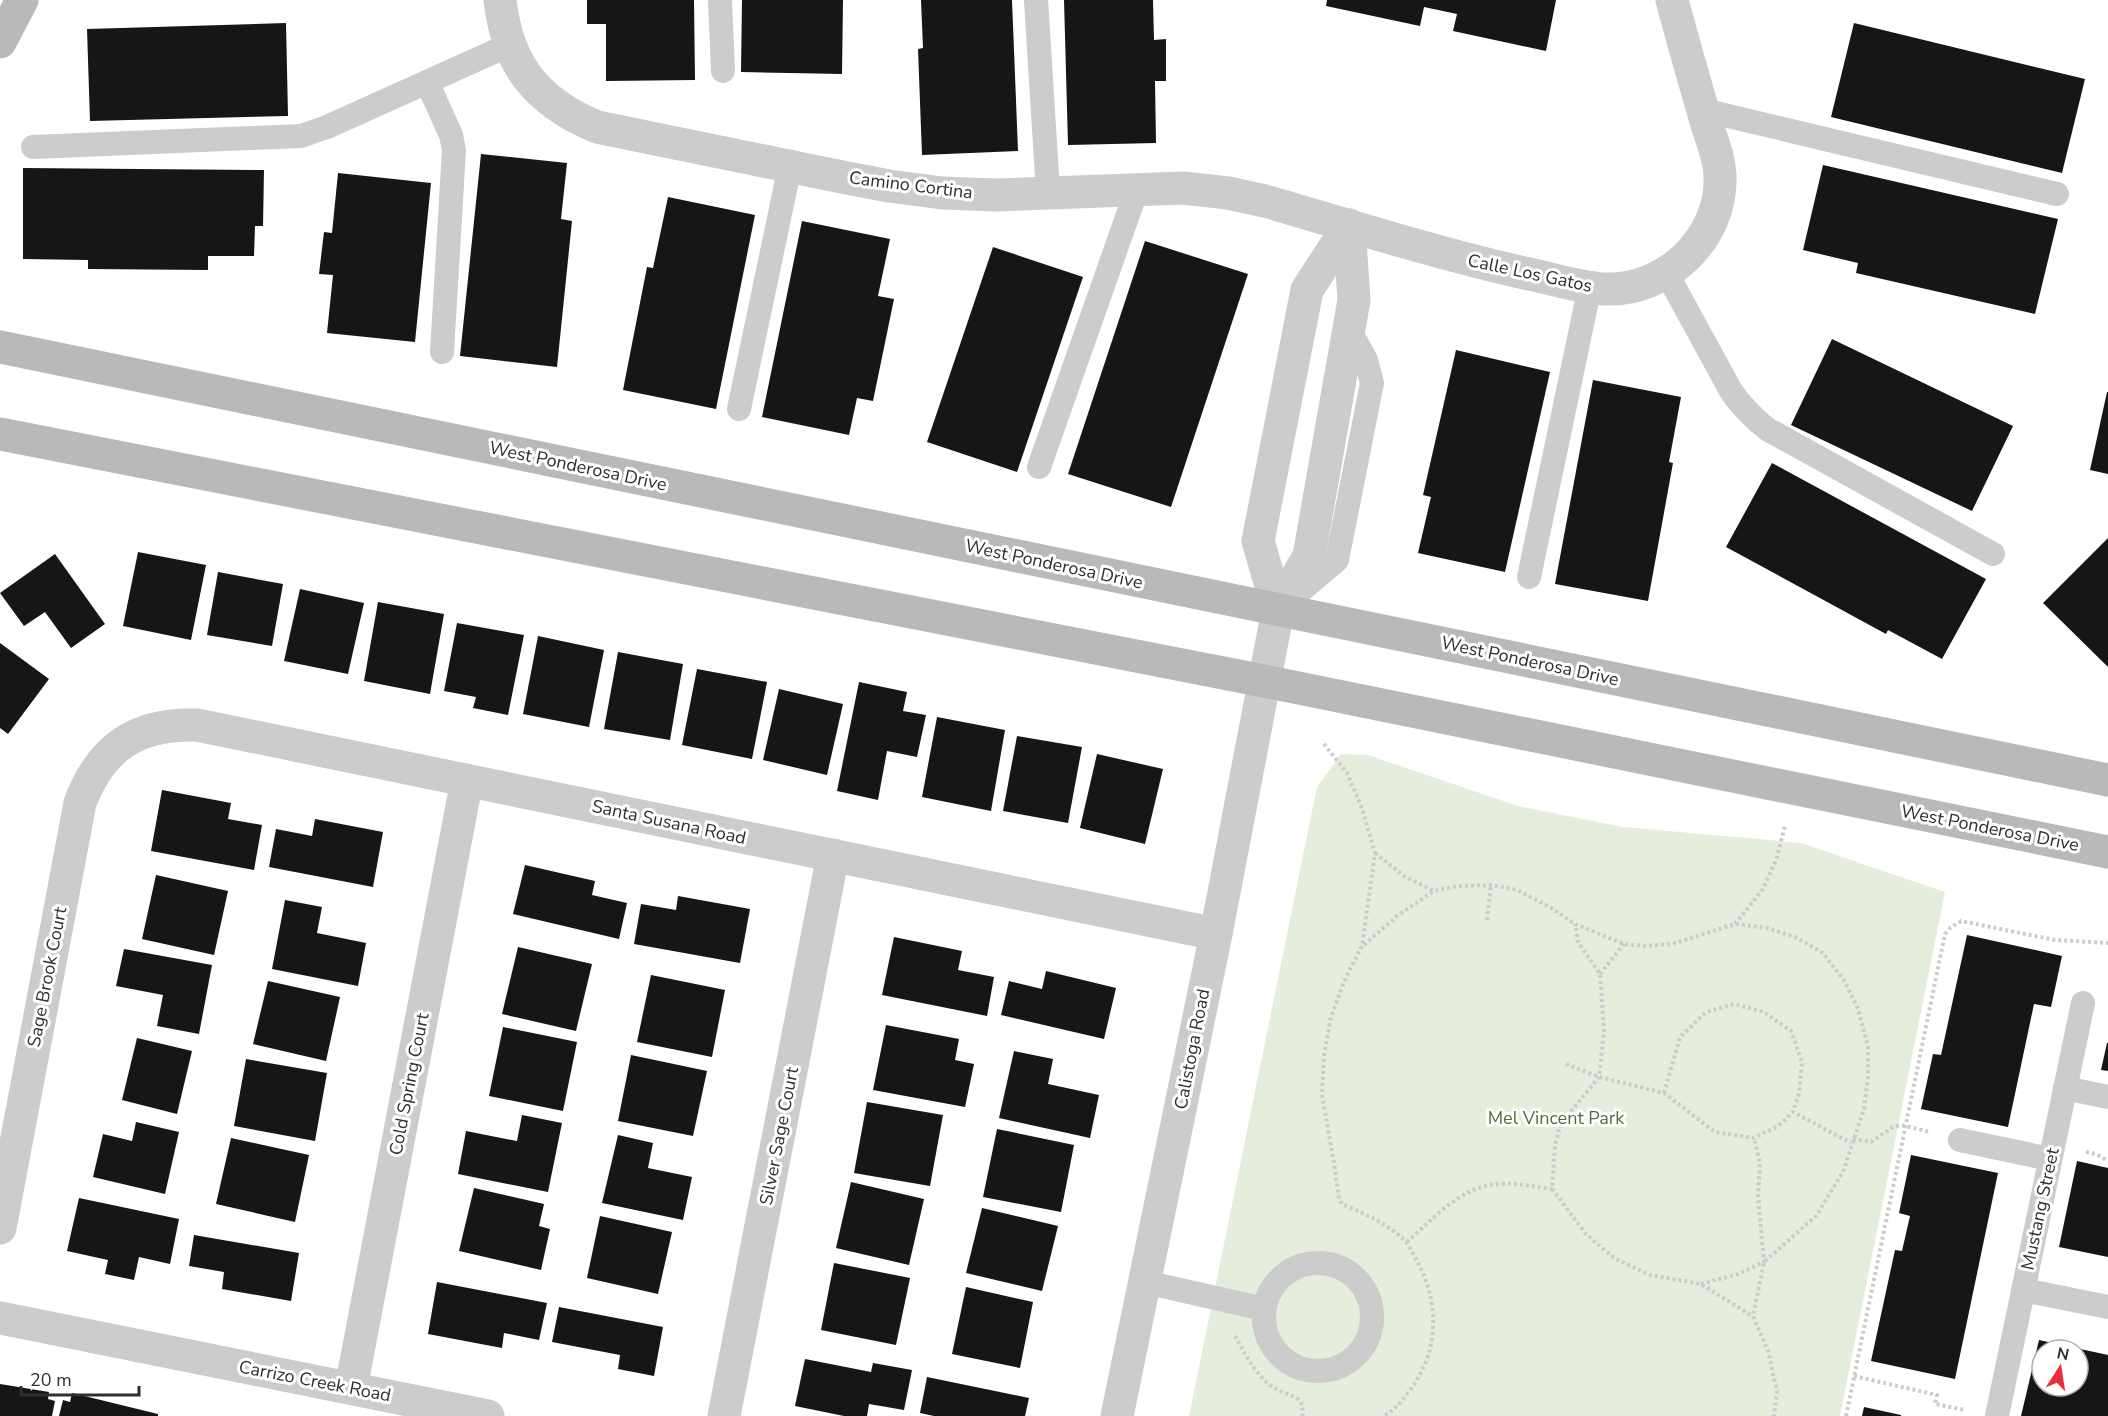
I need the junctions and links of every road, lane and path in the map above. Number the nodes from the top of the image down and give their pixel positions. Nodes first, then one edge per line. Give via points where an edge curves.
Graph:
1 (22, 0) edge
2 (500, 0) edge
3 (720, 0) edge
4 (1036, 0) edge
5 (1672, 0) edge
6 (0, 42) edge
7 (509, 45) junction
8 (723, 71) dead end
9 (427, 82) junction
10 (1702, 110) junction
11 (33, 147) dead end
12 (790, 166) junction
13 (1137, 189) junction
14 (1048, 192) junction
15 (2057, 195) dead end
16 (1349, 225) junction
17 (1666, 272) junction
18 (1590, 286) junction
19 (0, 347) edge
20 (442, 352) dead end
21 (740, 409) dead end
22 (0, 434) edge
23 (1039, 467) dead end
24 (1994, 554) dead end
25 (1529, 577) dead end
26 (1278, 610) junction
27 (1264, 681) junction
28 (125, 741) joint
29 (1324, 744) dead end
30 (467, 780) junction
31 (2108, 780) edge
32 (1785, 826) dead end
33 (2108, 852) edge
34 (1375, 853) junction
35 (833, 855) junction
36 (1491, 885) junction
37 (1434, 891) junction
38 (1487, 920) dead end
39 (1575, 924) junction
40 (1735, 924) junction
41 (1216, 934) junction
42 (2108, 943) edge
43 (1624, 944) junction
44 (1362, 946) junction
45 (1600, 974) junction
46 (2083, 1003) dead end
47 (1566, 1064) dead end
48 (1599, 1077) junction
49 (2065, 1088) junction
50 (1664, 1094) junction
51 (2108, 1097) edge
52 (1793, 1112) junction
53 (1905, 1126) junction
54 (1754, 1138) junction
55 (1960, 1140) joint
56 (1852, 1141) junction
57 (2078, 1150) dead end
58 (2050, 1159) junction
59 (2108, 1161) edge
60 (1551, 1190) junction
61 (0, 1228) edge
62 (1407, 1242) junction
63 (1764, 1262) junction
64 (1145, 1282) junction
65 (1701, 1284) junction
66 (2023, 1290) junction
67 (2108, 1307) edge
68 (1264, 1309) junction
69 (1752, 1316) junction
70 (0, 1318) edge
71 (1225, 1331) dead end
72 (1854, 1376) junction
73 (351, 1388) junction
74 (1972, 1411) dead end
75 (489, 1416) edge
76 (724, 1416) edge
77 (1118, 1416) edge
78 (1303, 1416) edge
79 (1384, 1416) edge
80 (1774, 1416) edge
81 (1846, 1416) edge
82 (1997, 1416) edge

1 - 6 main road
2 - 7 street, Camino Cortina
3 - 8 lane
4 - 14 lane
5 - 10 street, Calle Los Gatos
7 - 9 lane
7 - 12 street, Camino Cortina via 520,67 553,104 597,127
9 - 11 lane via 300,136
9 - 20 lane via 453,142
10 - 15 lane
10 - 17 street, Calle Los Gatos via 1717,152 1717,202 1696,247
12 - 14 street, Camino Cortina via 942,193
12 - 21 lane
13 - 14 street, Camino Cortina
13 - 16 street, Camino Cortina via 1228,193
13 - 23 lane
16 - 18 street, Calle Los Gatos via 1462,258
16 - 26 street via 1354,300 1309,556
16 - 26 street via 1307,290 1258,541
17 - 18 street, Calle Los Gatos via 1630,287
17 - 24 lane via 1731,391 1754,418 1767,429
18 - 25 lane
19 - 26 main road, West Ponderosa Drive
22 - 27 main road, West Ponderosa Drive
26 - 27 street
26 - 31 main road, West Ponderosa Drive
27 - 33 main road, West Ponderosa Drive
27 - 41 street, Calistoga Road
28 - 30 street, Santa Susana Road via 154,728 197,725
28 - 61 street, Sage Brook Court via 99,764 80,803
29 - 34 path via 1347,773
30 - 35 street, Santa Susana Road
30 - 73 street, Cold Spring Court
32 - 40 path via 1763,889
34 - 37 path via 1404,876
34 - 44 path
35 - 41 street, Santa Susana Road
35 - 76 street, Silver Sage Court
36 - 37 path
36 - 38 path
36 - 39 path via 1517,890
37 - 44 path
39 - 43 path
39 - 45 path via 1578,942
40 - 43 path via 1672,944
40 - 56 path via 1795,937 1823,953 1845,982 1858,1009 1868,1047 1864,1109
41 - 64 street, Calistoga Road
42 - 53 path via 2055,940 1961,921 1950,928 1945,934
43 - 45 path
44 - 62 path via 1331,1017 1324,1055 1325,1119 1338,1199
45 - 48 path via 1604,1031
46 - 49 lane, Mustang Street
47 - 48 path
48 - 50 path
48 - 60 path via 1559,1130
49 - 51 lane
49 - 58 lane, Mustang Street
50 - 52 path via 1680,1037 1706,1012 1734,1004 1764,1012 1791,1031 1803,1062
50 - 54 path via 1715,1132
52 - 54 path via 1778,1126
52 - 56 path
53 - 55 path
53 - 56 path via 1893,1127 1871,1142
53 - 72 path
54 - 63 path via 1760,1163 1758,1196
55 - 58 lane
56 - 63 path via 1843,1172 1816,1216
57 - 59 path
58 - 66 lane, Mustang Street
60 - 62 path via 1512,1184 1481,1187 1449,1204
60 - 65 path via 1586,1234 1614,1258 1650,1275
62 - 79 path via 1423,1273 1434,1314 1431,1351 1415,1384 1394,1411
63 - 65 path
63 - 69 path
64 - 68 lane
64 - 77 street, Calistoga Road
65 - 69 path
66 - 67 lane
66 - 82 lane, Mustang Street
68 - 68 lane via 1270,1345 1282,1359 1316,1372 1334,1370 1350,1362 1371,1332 1373,1313 1369,1296 1346,1270 1329,1264 1311,1263 1280,1278
69 - 80 path via 1768,1352 1775,1382
70 - 73 street, Carrizo Creek Road
71 - 78 path via 1235,1336 1263,1379 1297,1398
72 - 74 path via 1937,1395 1935,1404
72 - 81 path
73 - 75 street, Carrizo Creek Road

